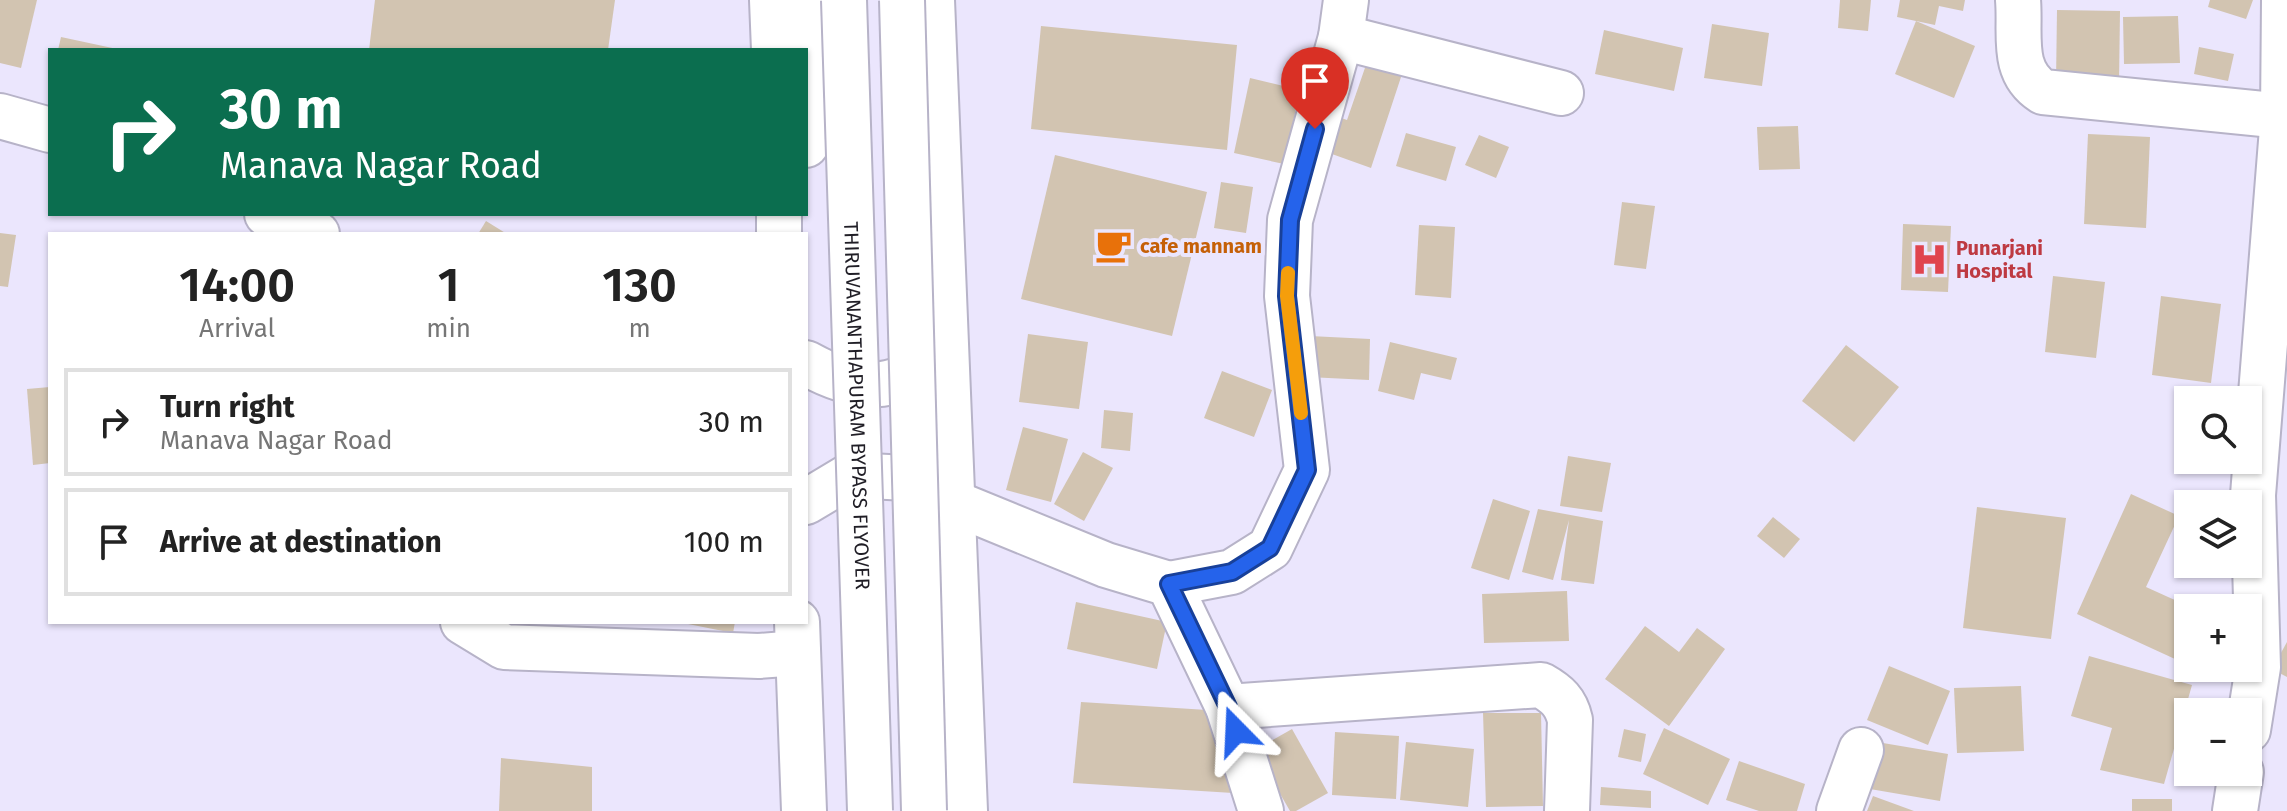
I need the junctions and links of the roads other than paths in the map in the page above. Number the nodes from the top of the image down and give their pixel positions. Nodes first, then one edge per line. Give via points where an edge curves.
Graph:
1 (772, 0) edge
2 (806, 0) edge
3 (844, 0) edge
4 (902, 0) edge
5 (932, 0) edge
6 (2018, 0) edge
7 (2284, 0) edge
8 (1344, 18) edge
9 (774, 48) edge
10 (806, 48) edge
11 (1561, 93) dead end
12 (0, 116) edge
13 (2283, 116) junction
14 (48, 129) edge
15 (272, 216) edge
16 (312, 232) edge
17 (945, 329) junction
18 (808, 364) edge
19 (808, 501) edge
20 (952, 502) junction
21 (1169, 584) junction
22 (466, 624) edge
23 (798, 637) edge
24 (2253, 698) edge
25 (1228, 707) junction
26 (1861, 750) dead end
27 (2239, 786) edge
28 (804, 811) edge
29 (870, 811) edge
30 (924, 811) edge
31 (965, 811) edge
32 (1261, 811) edge
33 (1567, 811) edge
34 (1839, 811) edge
35 (2235, 811) edge

1 - 9 main road
2 - 10 main road
3 - 29 main road, THIRUVANANTHAPURAM BYPASS FLYOVER, bridge
4 - 30 main road, bridge
5 - 17 main road
6 - 13 main road via 2022,69 2029,83 2043,92
7 - 13 main road
8 - 11 main road
8 - 21 main road via 1290,220 1287,296 1307,470 1270,548 1232,572
12 - 14 main road
13 - 24 main road via 2253,495 2258,667
15 - 16 main road
17 - 18 main road via 904,377 873,384 836,379
17 - 20 main road
19 - 20 main road via 851,475 925,479
20 - 21 main road via 1106,565
20 - 31 main road
21 - 25 main road
22 - 23 main road via 504,647 759,656
23 - 28 main road
25 - 32 main road
25 - 33 main road via 1541,685 1567,707 1570,720
26 - 34 main road
27 - 35 main road

